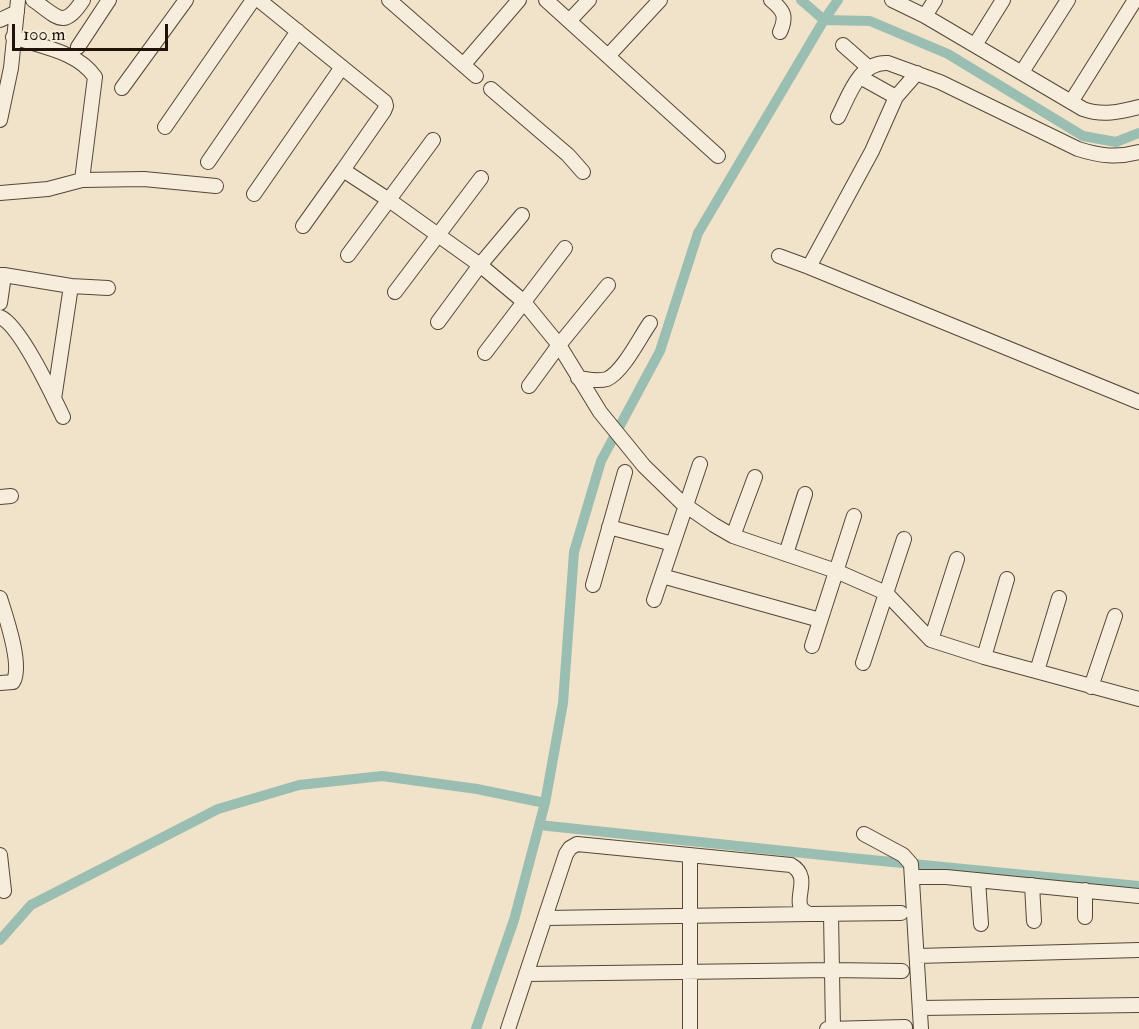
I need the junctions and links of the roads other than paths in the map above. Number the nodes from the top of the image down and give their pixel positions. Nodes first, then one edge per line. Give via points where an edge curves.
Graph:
1 (33, 0) edge
2 (83, 0) edge
3 (109, 0) edge
4 (186, 0) edge
5 (253, 0) edge
6 (260, 0) edge
7 (389, 0) edge
8 (519, 0) edge
9 (546, 0) edge
10 (588, 0) edge
11 (660, 0) edge
12 (771, 0) edge
13 (892, 0) edge
14 (935, 0) edge
15 (1003, 0) edge
16 (1068, 0) edge
17 (1135, 0) edge
18 (18, 6) edge
19 (925, 16) junction
20 (0, 20) edge
21 (569, 21) junction
22 (298, 31) junction
23 (780, 32) dead end
24 (13, 37) junction
25 (843, 45) dead end
26 (975, 45) junction
27 (78, 47) dead end
28 (608, 56) junction
29 (464, 64) junction
30 (342, 67) junction
31 (5, 71) edge
32 (864, 72) junction
33 (1022, 72) junction
34 (918, 73) junction
35 (476, 75) dead end
36 (122, 88) dead end
37 (491, 89) dead end
38 (896, 97) junction
39 (1071, 102) junction
40 (1137, 105) edge
41 (838, 117) dead end
42 (0, 120) edge
43 (165, 127) dead end
44 (433, 140) dead end
45 (1139, 152) edge
46 (718, 156) dead end
47 (208, 162) dead end
48 (343, 170) junction
49 (583, 172) dead end
50 (481, 178) dead end
51 (82, 180) junction
52 (216, 186) dead end
53 (0, 193) edge
54 (254, 194) dead end
55 (389, 200) junction
56 (522, 215) dead end
57 (303, 226) dead end
58 (436, 235) junction
59 (565, 248) dead end
60 (348, 255) dead end
61 (779, 256) dead end
62 (480, 265) junction
63 (808, 267) junction
64 (2, 275) edge
65 (608, 285) dead end
66 (71, 286) junction
67 (108, 288) dead end
68 (395, 292) dead end
69 (523, 301) junction
70 (0, 303) edge
71 (0, 317) edge
72 (438, 322) dead end
73 (650, 323) dead end
74 (559, 345) junction
75 (485, 353) dead end
76 (578, 378) junction
77 (529, 386) dead end
78 (54, 399) junction
79 (1139, 402) edge
80 (63, 417) dead end
81 (700, 464) dead end
82 (625, 472) dead end
83 (755, 477) dead end
84 (805, 494) dead end
85 (686, 506) junction
86 (854, 516) dead end
87 (609, 527) junction
88 (733, 536) junction
89 (904, 538) dead end
90 (673, 544) junction
91 (786, 554) junction
92 (957, 559) dead end
93 (836, 571) junction
94 (662, 576) junction
95 (1006, 579) dead end
96 (592, 585) dead end
97 (886, 593) junction
98 (0, 598) edge
99 (1059, 598) dead end
100 (654, 600) dead end
101 (3, 614) edge
102 (1115, 616) dead end
103 (820, 620) junction
104 (5, 634) edge
105 (932, 640) junction
106 (812, 646) dead end
107 (984, 657) junction
108 (863, 663) dead end
109 (1037, 671) junction
110 (0, 683) edge
111 (1091, 687) junction
112 (1139, 699) edge
113 (864, 834) dead end
114 (0, 855) edge
115 (690, 855) junction
116 (913, 877) junction
117 (978, 880) junction
118 (1032, 885) junction
119 (1084, 890) junction
120 (4, 891) dead end
121 (1139, 896) edge
122 (810, 914) junction
123 (831, 914) junction
124 (901, 914) dead end
125 (690, 916) junction
126 (1085, 917) dead end
127 (544, 918) junction
128 (1034, 921) dead end
129 (981, 924) dead end
130 (1139, 950) edge
131 (917, 956) junction
132 (832, 969) junction
133 (902, 970) dead end
134 (690, 972) junction
135 (526, 974) junction
136 (1139, 1005) edge
137 (920, 1008) junction
138 (905, 1027) dead end
139 (508, 1029) edge
140 (690, 1029) edge
141 (827, 1029) edge
142 (833, 1029) edge
143 (921, 1029) edge

1 - 2 street via 65,19
3 - 27 street
4 - 36 street
5 - 43 street
6 - 22 street
7 - 29 street
8 - 29 street
9 - 21 street
10 - 21 street
11 - 28 street
12 - 23 street via 783,14
13 - 19 street
14 - 19 street
15 - 26 street
16 - 33 street
17 - 39 street
18 - 20 street
18 - 24 street
19 - 26 street
21 - 28 street
22 - 30 street
22 - 47 street
24 - 31 street
24 - 51 street via 75,58 95,77
25 - 32 street
26 - 33 street
28 - 46 street
29 - 35 street
30 - 48 street via 386,106
30 - 54 street
31 - 42 street
32 - 34 street via 881,62
32 - 38 street
32 - 41 street
33 - 39 street
34 - 38 street
34 - 45 street via 1078,149 1112,157
37 - 49 street via 568,154
38 - 63 street via 872,151
39 - 40 street via 1101,114
44 - 55 street
48 - 55 street
48 - 57 street
50 - 58 street
51 - 52 street via 144,179
51 - 53 street via 48,189
55 - 58 street
55 - 60 street
56 - 62 street
58 - 62 street
58 - 68 street
59 - 69 street
61 - 63 street
62 - 69 street
62 - 72 street
63 - 79 street
64 - 66 street
64 - 70 street
65 - 74 street
66 - 67 street
66 - 78 street
69 - 74 street
69 - 75 street
71 - 78 street via 13,328
73 - 76 street via 617,371 607,379
74 - 76 street
74 - 77 street
76 - 85 street via 644,466
78 - 80 street
81 - 85 street
82 - 87 street
83 - 88 street
84 - 91 street
85 - 88 street
85 - 90 street
86 - 93 street
87 - 90 street
87 - 96 street
88 - 91 street
89 - 97 street
90 - 94 street
91 - 93 street
92 - 105 street
93 - 97 street
93 - 103 street
94 - 100 street
94 - 103 street
95 - 107 street
97 - 105 street
97 - 108 street
98 - 101 street
99 - 109 street
101 - 104 street
102 - 111 street
103 - 106 street
104 - 110 street via 17,675 13,682
105 - 107 street
107 - 109 street
109 - 111 street
111 - 112 street
113 - 116 street via 903,855 911,864
114 - 120 street
115 - 122 street via 791,865 798,869 802,880 800,908
115 - 125 street
115 - 127 street via 577,844 566,854
116 - 117 street
116 - 131 street
117 - 118 street
117 - 129 street
118 - 119 street
118 - 128 street
119 - 121 street
119 - 126 street
122 - 123 street
122 - 125 street
123 - 124 street
123 - 132 street
125 - 127 street
125 - 134 street
127 - 135 street
130 - 131 street
131 - 137 street
132 - 133 street
132 - 134 street
132 - 142 street
134 - 135 street
134 - 140 street
135 - 139 street
136 - 137 street
137 - 143 street
138 - 142 street
141 - 142 street

